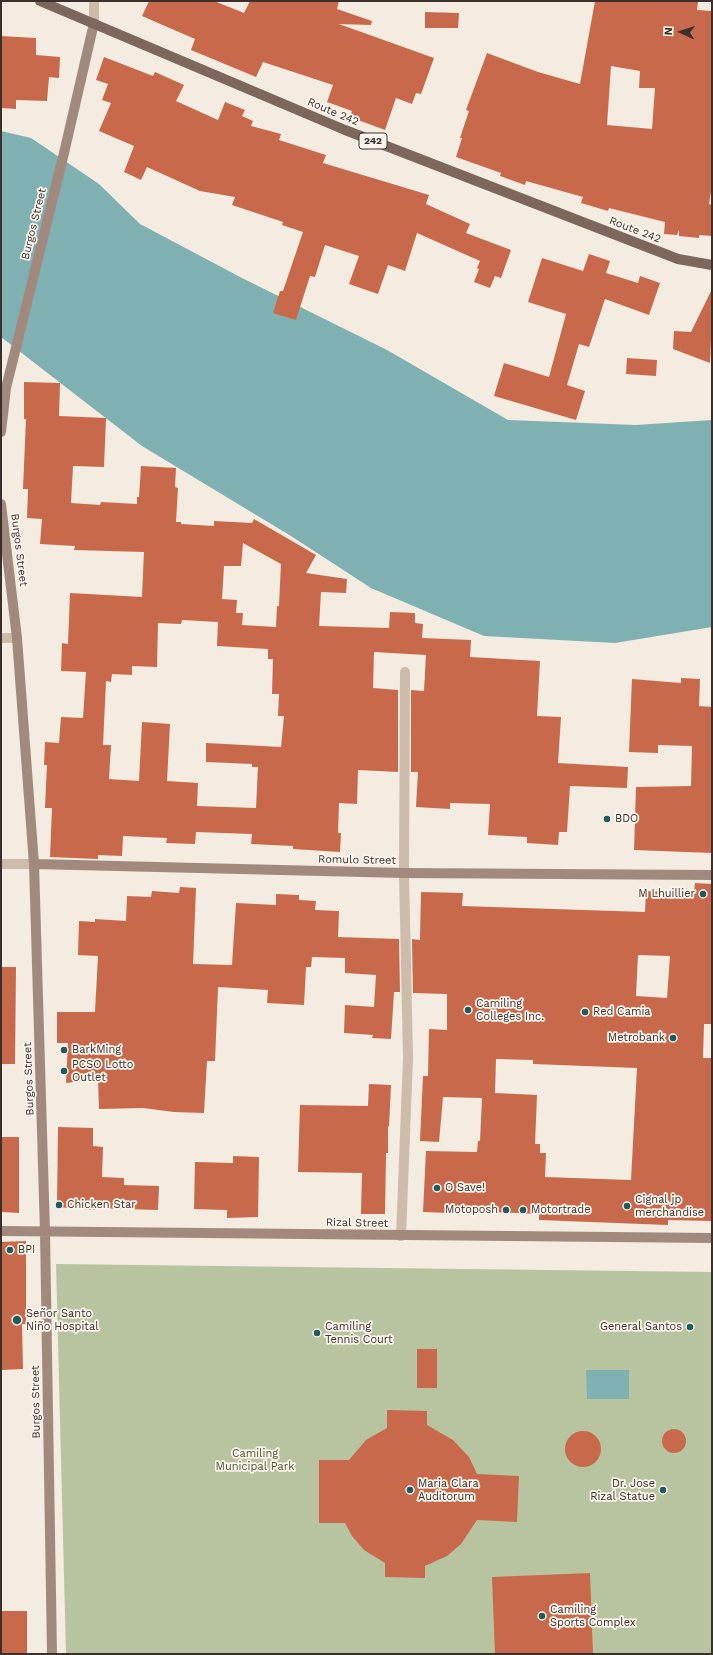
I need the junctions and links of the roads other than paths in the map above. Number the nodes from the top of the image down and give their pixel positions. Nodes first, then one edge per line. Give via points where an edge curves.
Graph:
1 (40, 1) edge
2 (94, 1) edge
3 (94, 23) junction
4 (712, 265) edge
5 (1, 432) edge
6 (1, 504) edge
7 (1, 638) edge
8 (17, 638) junction
9 (404, 672) dead end
10 (1, 864) edge
11 (34, 864) junction
12 (404, 873) junction
13 (712, 876) edge
14 (1, 1231) edge
15 (45, 1232) junction
16 (401, 1236) junction
17 (712, 1238) edge
18 (52, 1654) edge

1 - 3 main road, Route 242 / 242
2 - 3 street
3 - 4 main road, Route 242 / 242 via 345,130 678,259
3 - 5 street, Burgos Street via 6,388
6 - 8 street, Burgos Street
7 - 8 street
8 - 11 street, Burgos Street
9 - 12 street
10 - 11 street, Romulo Street
11 - 12 street, Romulo Street
11 - 15 street, Burgos Street
12 - 13 street, Romulo Street
12 - 16 street via 408,1058
14 - 15 street, Rizal Street
15 - 16 street, Rizal Street
15 - 18 street, Burgos Street
16 - 17 street, Rizal Street

